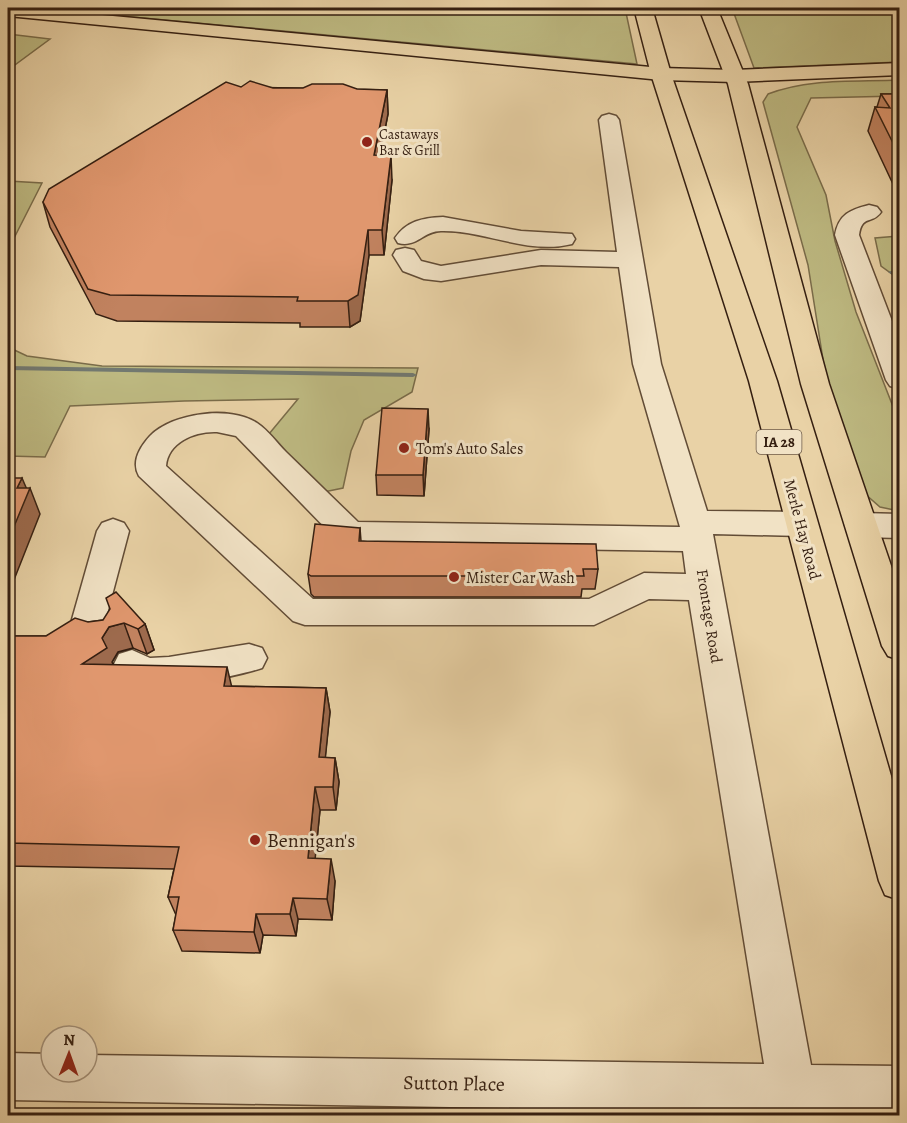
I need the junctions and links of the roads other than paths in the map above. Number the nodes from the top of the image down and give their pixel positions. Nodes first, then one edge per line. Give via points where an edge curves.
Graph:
1 (643, 8) edge
2 (708, 8) edge
3 (8, 11) edge
4 (900, 69) edge
5 (661, 74) junction
6 (734, 76) junction
7 (609, 120) dead end
8 (869, 212) dead end
9 (629, 250) junction
10 (869, 299) junction
11 (900, 300) edge
12 (900, 380) edge
13 (801, 524) junction
14 (861, 525) junction
15 (900, 526) edge
16 (113, 531) dead end
17 (696, 531) junction
18 (704, 587) junction
19 (100, 633) edge
20 (900, 646) edge
21 (249, 658) dead end
22 (132, 664) edge
23 (900, 881) edge
24 (8, 1077) edge
25 (900, 1090) edge
26 (793, 1102) edge

1 - 5 main road, Merle Hay Road / IA 28
2 - 6 main road
3 - 5 main road
4 - 6 main road
5 - 6 main road
5 - 13 main road, Merle Hay Road / IA 28 via 763,381
6 - 14 main road via 815,384
7 - 9 street, Frontage Road
8 - 10 street via 849,222 847,235
9 - 9 street via 531,258 461,272 427,272 411,268 406,247 411,231 424,224 469,226 522,238
9 - 17 street, Frontage Road via 647,364
10 - 11 street
10 - 12 street
13 - 17 street
13 - 23 main road, Merle Hay Road / IA 28
14 - 15 street
14 - 20 main road
16 - 19 street via 88,623
17 - 18 street, Frontage Road
17 - 18 street via 350,534 246,429 223,423 199,424 163,440 150,458 150,469 305,612 594,612 644,586
18 - 26 street, Frontage Road
21 - 22 street via 169,672 142,673
24 - 26 street, Sutton Place
25 - 26 street, Sutton Place

